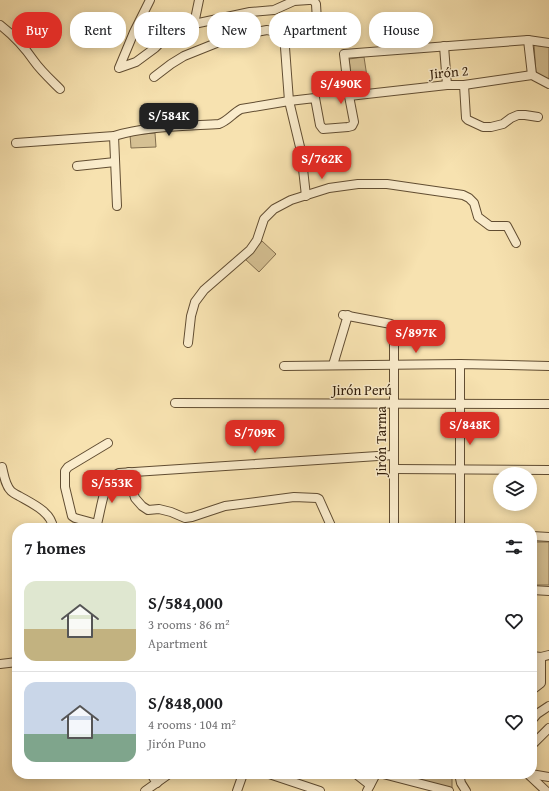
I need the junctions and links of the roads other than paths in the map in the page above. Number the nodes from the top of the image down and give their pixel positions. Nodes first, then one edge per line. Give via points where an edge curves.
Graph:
1 (150, 0) edge
2 (199, 0) edge
3 (310, 0) edge
4 (144, 12) edge
5 (196, 12) edge
6 (316, 12) edge
7 (199, 23) edge
8 (0, 25) edge
9 (134, 32) edge
10 (528, 40) junction
11 (549, 43) edge
12 (444, 46) junction
13 (155, 48) edge
14 (532, 75) junction
15 (154, 77) dead end
16 (464, 84) junction
17 (549, 84) edge
18 (447, 85) junction
19 (60, 89) dead end
20 (349, 96) junction
21 (289, 101) junction
22 (538, 117) dead end
23 (114, 136) junction
24 (16, 143) dead end
25 (115, 162) junction
26 (77, 166) dead end
27 (306, 196) junction
28 (117, 206) dead end
29 (516, 243) dead end
30 (188, 343) dead end
31 (460, 364) junction
32 (333, 365) junction
33 (394, 365) junction
34 (284, 366) dead end
35 (549, 366) edge
36 (175, 403) dead end
37 (394, 404) junction
38 (460, 404) junction
39 (549, 404) edge
40 (108, 443) dead end
41 (394, 455) junction
42 (2, 468) dead end
43 (394, 469) junction
44 (460, 469) junction
45 (549, 470) edge
46 (129, 472) junction
47 (51, 523) edge
48 (88, 523) edge
49 (97, 523) edge
50 (330, 523) edge
51 (394, 523) edge
52 (460, 523) edge
53 (537, 536) edge
54 (549, 537) edge
55 (537, 590) edge
56 (549, 591) edge
57 (545, 656) edge
58 (12, 663) edge
59 (0, 664) edge
60 (537, 686) edge
61 (549, 706) edge
62 (537, 715) edge
63 (549, 728) edge
64 (537, 740) edge
65 (537, 775) edge
66 (549, 777) edge
67 (154, 779) edge
68 (163, 779) edge
69 (241, 779) edge
70 (284, 779) edge
71 (360, 779) edge
72 (373, 779) edge
73 (402, 779) edge
74 (460, 779) edge
75 (533, 779) edge
76 (157, 783) junction
77 (368, 788) edge
78 (146, 791) edge
79 (237, 791) edge
80 (320, 791) edge
81 (449, 791) edge
82 (466, 791) edge
83 (546, 791) edge

1 - 4 street
2 - 5 street
3 - 6 street via 316,4
3 - 7 street via 294,1 274,10 250,12
8 - 19 street
9 - 13 street via 119,68 136,62
10 - 11 street
10 - 12 street
10 - 14 street
12 - 18 street
12 - 20 street via 344,54
14 - 16 street, Jirón 2
14 - 17 street
15 - 21 street via 184,56 224,40 267,30 285,36
16 - 18 street, Jirón 2
16 - 22 street via 466,118 483,128 503,124 518,115
18 - 20 street, Jirón 2
20 - 21 street via 354,122 348,127 323,129 315,98
21 - 23 street via 241,109 219,124 149,128
21 - 27 street via 301,151
23 - 24 street
23 - 25 street
25 - 26 street
25 - 28 street
27 - 29 street via 329,188 358,184 386,184 463,195 474,203 478,216 490,226 507,226
27 - 30 street via 274,208 264,219 257,240 250,250 204,290 195,302
31 - 33 street
31 - 35 street
31 - 38 street
32 - 33 street
32 - 33 street, Jirón Tarma via 346,315 391,324 394,330
32 - 34 street
33 - 37 street, Jirón Tarma
36 - 37 street, Jirón Perú
37 - 38 street, Jirón Perú
37 - 41 street, Jirón Tarma
38 - 39 street, Jirón Perú
38 - 44 street
40 - 48 street via 68,466 65,471 65,487 72,516
41 - 43 street, Jirón Tarma
41 - 46 street
42 - 47 street via 11,492 47,515
43 - 44 street
43 - 51 street, Jirón Tarma
44 - 45 street
44 - 52 street
46 - 49 street via 119,473 109,481
46 - 50 street via 135,498 148,510 159,509 189,518 225,506 294,497 317,498
53 - 54 street
55 - 56 street
57 - 60 street via 541,683
58 - 59 street
61 - 62 street
63 - 64 street
65 - 66 street
67 - 76 street
68 - 76 street
69 - 79 street
70 - 80 street
71 - 77 street
72 - 77 street
73 - 81 street
74 - 82 street
75 - 83 street
76 - 78 street

